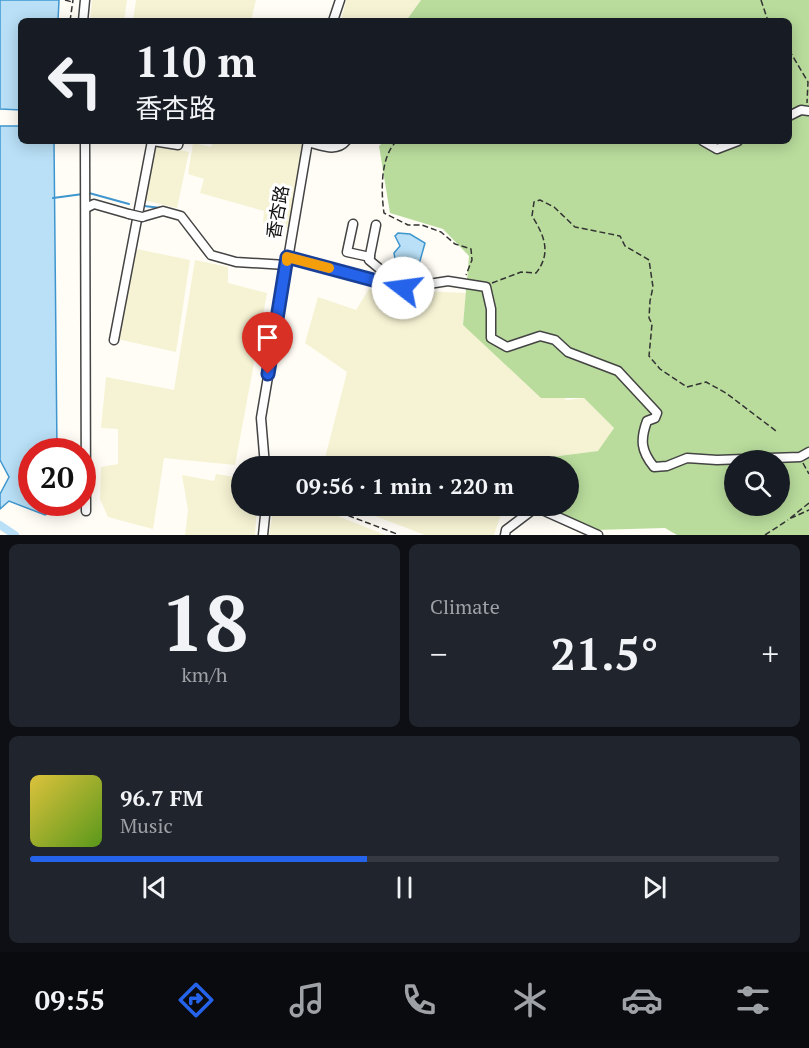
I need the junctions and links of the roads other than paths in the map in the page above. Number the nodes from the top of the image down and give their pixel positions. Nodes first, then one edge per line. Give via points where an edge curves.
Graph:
1 (85, 0) edge
2 (340, 0) edge
3 (83, 18) edge
4 (334, 18) edge
5 (807, 111) edge
6 (792, 115) edge
7 (85, 144) edge
8 (152, 144) edge
9 (307, 144) edge
10 (318, 144) edge
11 (343, 144) edge
12 (708, 144) edge
13 (730, 144) edge
14 (86, 208) junction
15 (353, 224) dead end
16 (376, 225) dead end
17 (370, 257) junction
18 (287, 261) junction
19 (403, 288) junction
20 (114, 340) dead end
21 (86, 438) edge
22 (809, 452) edge
23 (265, 456) edge
24 (265, 516) edge
25 (262, 535) edge
26 (505, 535) edge
27 (598, 535) edge

1 - 3 street
2 - 4 street
5 - 6 street
7 - 14 street
8 - 20 street
9 - 18 street, 香杏路
10 - 11 street via 331,148
12 - 13 street via 717,149
14 - 18 street, bridge via 94,204 142,217 163,212 181,216 211,255 236,262
14 - 21 street
15 - 17 street via 347,252
16 - 17 street
17 - 19 street
18 - 19 street
18 - 23 street, 香杏路 via 261,418
19 - 22 street via 448,282 486,287 491,338 507,347 540,336 555,340 568,352 618,371 657,413 647,421 641,436 644,455 654,467 687,458 800,457
24 - 25 street
26 - 27 street via 531,511 540,509

